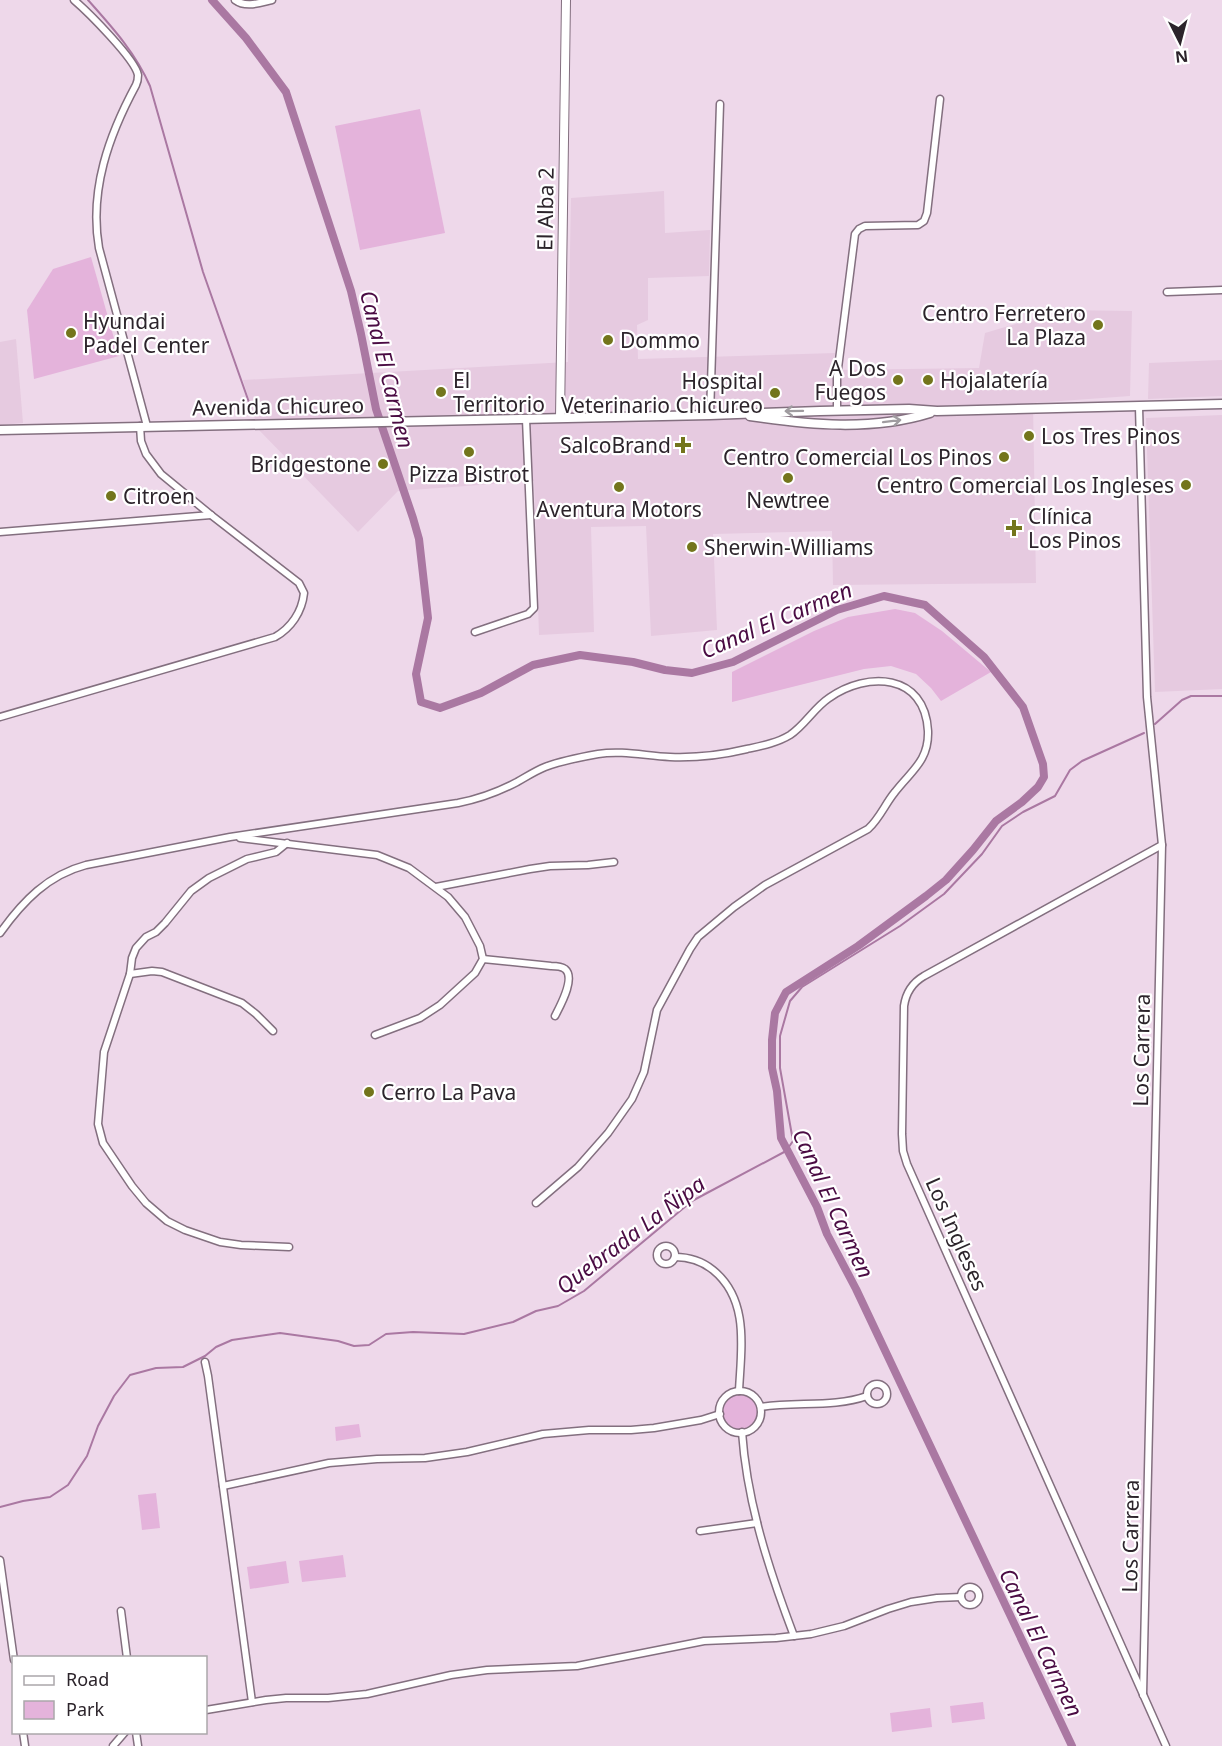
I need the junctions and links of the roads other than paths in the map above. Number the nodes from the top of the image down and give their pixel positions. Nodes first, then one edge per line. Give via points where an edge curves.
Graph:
1 (74, 0) edge
2 (234, 0) edge
3 (272, 0) edge
4 (566, 0) edge
5 (940, 99) dead end
6 (720, 104) dead end
7 (1222, 290) edge
8 (1167, 292) dead end
9 (1222, 404) edge
10 (1139, 406) junction
11 (837, 411) junction
12 (937, 411) junction
13 (737, 414) junction
14 (710, 415) junction
15 (560, 418) junction
16 (526, 419) junction
17 (143, 426) junction
18 (0, 430) edge
19 (211, 515) junction
20 (0, 532) edge
21 (475, 632) dead end
22 (0, 717) edge
23 (230, 837) junction
24 (287, 843) junction
25 (1162, 845) junction
26 (614, 862) dead end
27 (436, 887) junction
28 (0, 933) edge
29 (483, 959) junction
30 (130, 974) junction
31 (555, 1016) dead end
32 (273, 1031) dead end
33 (375, 1035) dead end
34 (536, 1203) dead end
35 (289, 1247) dead end
36 (675, 1257) dead end
37 (205, 1362) dead end
38 (739, 1391) junction
39 (867, 1396) dead end
40 (761, 1407) junction
41 (720, 1414) junction
42 (742, 1432) junction
43 (223, 1486) junction
44 (757, 1523) junction
45 (700, 1531) dead end
46 (0, 1560) edge
47 (961, 1597) dead end
48 (121, 1611) dead end
49 (794, 1636) junction
50 (13, 1656) edge
51 (127, 1656) edge
52 (1143, 1695) junction
53 (252, 1702) junction
54 (207, 1710) edge
55 (114, 1744) edge
56 (107, 1746) edge
57 (1166, 1746) edge

1 - 17 street via 109,35 137,74 101,172 96,219 99,248
2 - 3 street via 250,5
4 - 15 street, El Alba 2
5 - 11 street via 924,221 918,225 865,226 855,234 837,376
6 - 14 street
7 - 8 street
9 - 10 main road, Avenida Chicureo
10 - 12 main road, Avenida Chicureo
10 - 25 street, Los Carrera via 1147,698
11 - 12 main road, Avenida Chicureo
11 -> 13 main road, Avenida Chicureo
13 -> 12 main road, Avenida Chicureo via 825,425 892,421
13 - 14 main road, Avenida Chicureo
14 - 15 main road, Avenida Chicureo
15 - 16 main road, Avenida Chicureo
16 - 17 main road, Avenida Chicureo
16 - 21 street via 534,608 528,614
17 - 18 main road, Avenida Chicureo
17 - 19 street via 143,447 155,468
19 - 20 street
19 - 22 street via 301,586 302,603 286,629 275,637
23 - 24 street
23 - 28 street via 72,869 32,894
23 - 34 street via 458,803 488,795 545,767 600,754 697,757 746,749 790,735 821,704 859,684 895,682 912,692 924,712 928,731 920,763 868,829 765,885 698,938 657,1010 645,1067 632,1099 578,1167
24 - 27 street via 377,855 409,868
24 - 30 street via 276,852 226,868 191,891 165,923 136,948
25 - 52 street, Los Carrera
25 - 52 street, Los Ingleses via 919,979 908,991 904,1006 905,1158
26 - 27 street via 550,866
27 - 29 street via 465,917
29 - 31 street via 566,970 569,984
29 - 33 street via 475,973 440,1005 420,1018
30 - 32 street via 162,972 237,1000
30 - 35 street via 102,1062 98,1124 103,1143 139,1195 168,1221 220,1242
36 - 38 street via 692,1258 711,1269 734,1296 741,1321
37 - 43 street
38 - 40 street via 753,1395
38 - 41 street via 723,1401
39 - 40 street
40 - 42 street via 756,1426
41 - 42 street via 729,1429
41 - 43 street via 654,1428 543,1434 425,1458 329,1463
42 - 44 street
43 - 53 street
44 - 45 street
44 - 49 street
46 - 50 street
47 - 49 street via 911,1602 834,1629
48 - 51 street
49 - 53 street via 691,1642 589,1664 473,1672 353,1696
52 - 57 street, Los Ingleses
53 - 54 street
55 - 56 street

